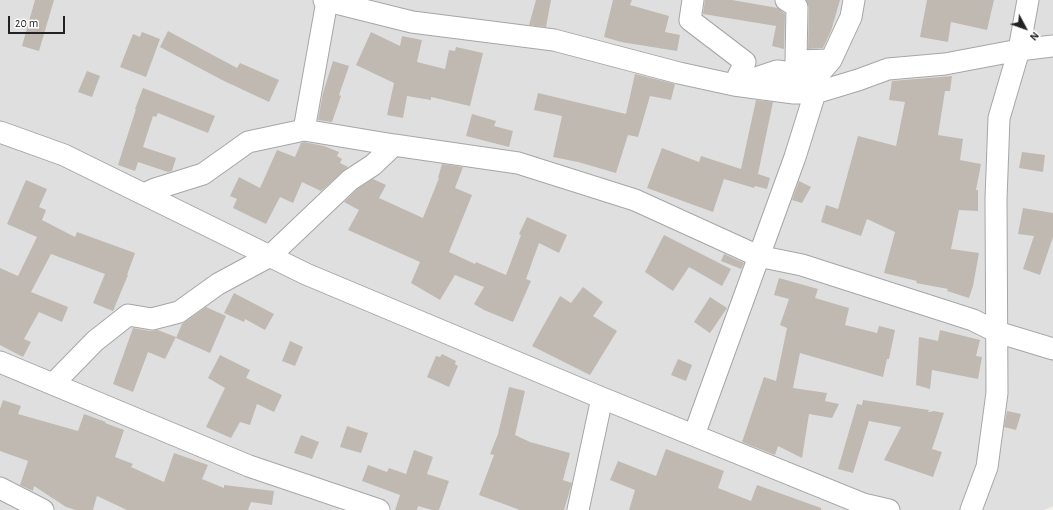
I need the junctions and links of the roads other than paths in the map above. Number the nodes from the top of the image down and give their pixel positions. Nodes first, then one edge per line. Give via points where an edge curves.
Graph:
1 (325, 0) edge
2 (693, 0) edge
3 (786, 0) edge
4 (854, 0) edge
5 (1028, 0) edge
6 (1053, 46) edge
7 (1019, 50) junction
8 (832, 60) junction
9 (734, 85) junction
10 (815, 93) junction
11 (304, 130) junction
12 (0, 132) edge
13 (394, 145) junction
14 (144, 194) junction
15 (270, 256) junction
16 (758, 256) junction
17 (998, 332) junction
18 (1053, 349) edge
19 (0, 362) edge
20 (53, 384) junction
21 (602, 398) junction
22 (694, 435) junction
23 (0, 488) edge
24 (862, 507) edge
25 (43, 510) edge
26 (379, 510) edge
27 (578, 510) edge
28 (889, 510) edge
29 (971, 510) edge

1 - 9 street via 412,22 554,40
1 - 11 street
2 - 9 street via 690,20 745,62
3 - 8 street via 797,7 796,61
4 - 8 street via 851,17
5 - 7 street
6 - 7 street
7 - 10 street via 944,64 888,69
7 - 17 street via 999,118 996,199
8 - 9 street via 817,76 777,71
9 - 10 street via 794,93
10 - 16 street via 795,157
11 - 13 street
11 - 14 street via 248,142 203,174
12 - 14 street via 64,155
13 - 15 street via 373,165 350,180
13 - 16 street via 518,163 635,200
14 - 15 street
15 - 20 street via 218,284 179,312 152,319 128,315 95,341
15 - 21 street via 306,274
16 - 17 street via 802,265 973,320
16 - 22 street
17 - 18 street
17 - 29 street via 997,393 987,467
19 - 20 street
20 - 26 street via 250,466
21 - 22 street
21 - 27 street
22 - 24 street
23 - 25 street
24 - 28 street

